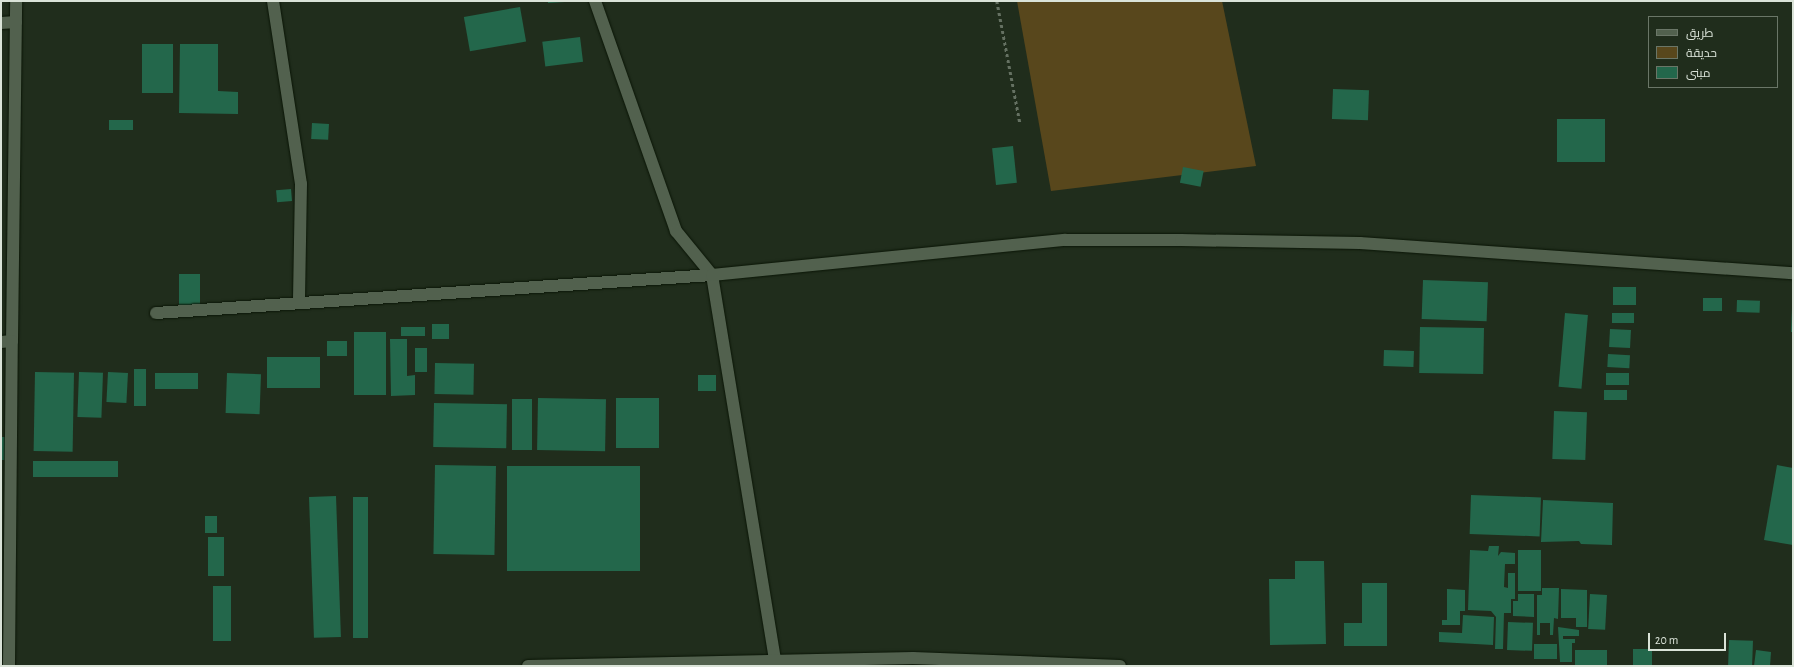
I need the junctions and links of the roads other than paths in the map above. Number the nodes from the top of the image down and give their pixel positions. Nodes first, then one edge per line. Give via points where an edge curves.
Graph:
1 (16, 1) edge
2 (274, 1) edge
3 (595, 1) edge
4 (16, 22) junction
5 (1, 23) edge
6 (1793, 273) edge
7 (712, 275) junction
8 (299, 303) junction
9 (156, 313) dead end
10 (7, 341) edge
11 (913, 662) edge
12 (776, 663) edge
13 (602, 665) edge
14 (1044, 665) edge
15 (9, 666) edge
16 (528, 666) edge
17 (1120, 666) edge

1 - 4 street
2 - 8 street via 301,184
3 - 7 street via 676,231
4 - 5 street
4 - 10 street
6 - 7 street via 1360,243 1065,240
7 - 8 street
7 - 12 street
8 - 9 street
10 - 15 street
11 - 12 street
11 - 14 street
12 - 13 street
13 - 16 street
14 - 17 street

